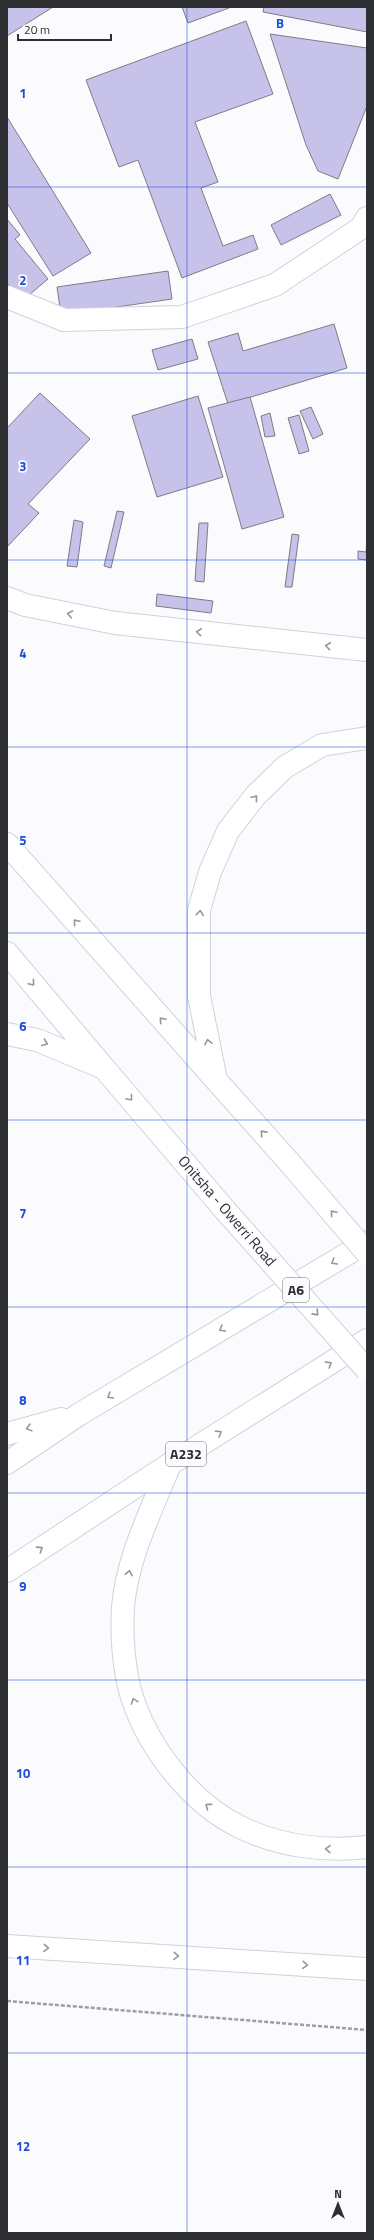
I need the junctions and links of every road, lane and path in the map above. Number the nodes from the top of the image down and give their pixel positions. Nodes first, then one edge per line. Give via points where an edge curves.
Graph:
1 (367, 218) edge
2 (7, 297) edge
3 (7, 598) edge
4 (367, 650) edge
5 (367, 738) edge
6 (7, 844) edge
7 (7, 953) edge
8 (7, 1034) edge
9 (104, 1068) junction
10 (216, 1080) junction
11 (367, 1242) edge
12 (367, 1253) edge
13 (367, 1340) edge
14 (367, 1370) edge
15 (78, 1415) junction
16 (7, 1434) edge
17 (7, 1463) edge
18 (170, 1464) junction
19 (7, 1571) edge
20 (367, 1847) edge
21 (7, 1946) edge
22 (367, 1968) edge
23 (7, 2000) edge
24 (367, 2030) edge

1 - 2 main road via 361,228 275,285 182,317 64,320
4 -> 3 main road via 114,623 25,605
10 -> 5 main road via 199,996 199,910 210,872 228,831 256,795 285,767 322,745
10 -> 6 main road
7 -> 9 main road, Onitsha - Owerri Road
8 -> 9 main road via 36,1040
9 -> 14 main road, Onitsha - Owerri Road / A6, bridge via 225,1210
12 -> 10 main road, bridge
11 -> 15 main road
18 -> 13 main road, A232
15 -> 16 main road
15 - 17 main road
19 -> 18 main road, A232
20 -> 18 main road via 326,1850 280,1842 240,1827 206,1806 177,1777 150,1736 132,1700 124,1657 123,1607 131,1565
21 -> 22 main road
23 - 24 path

